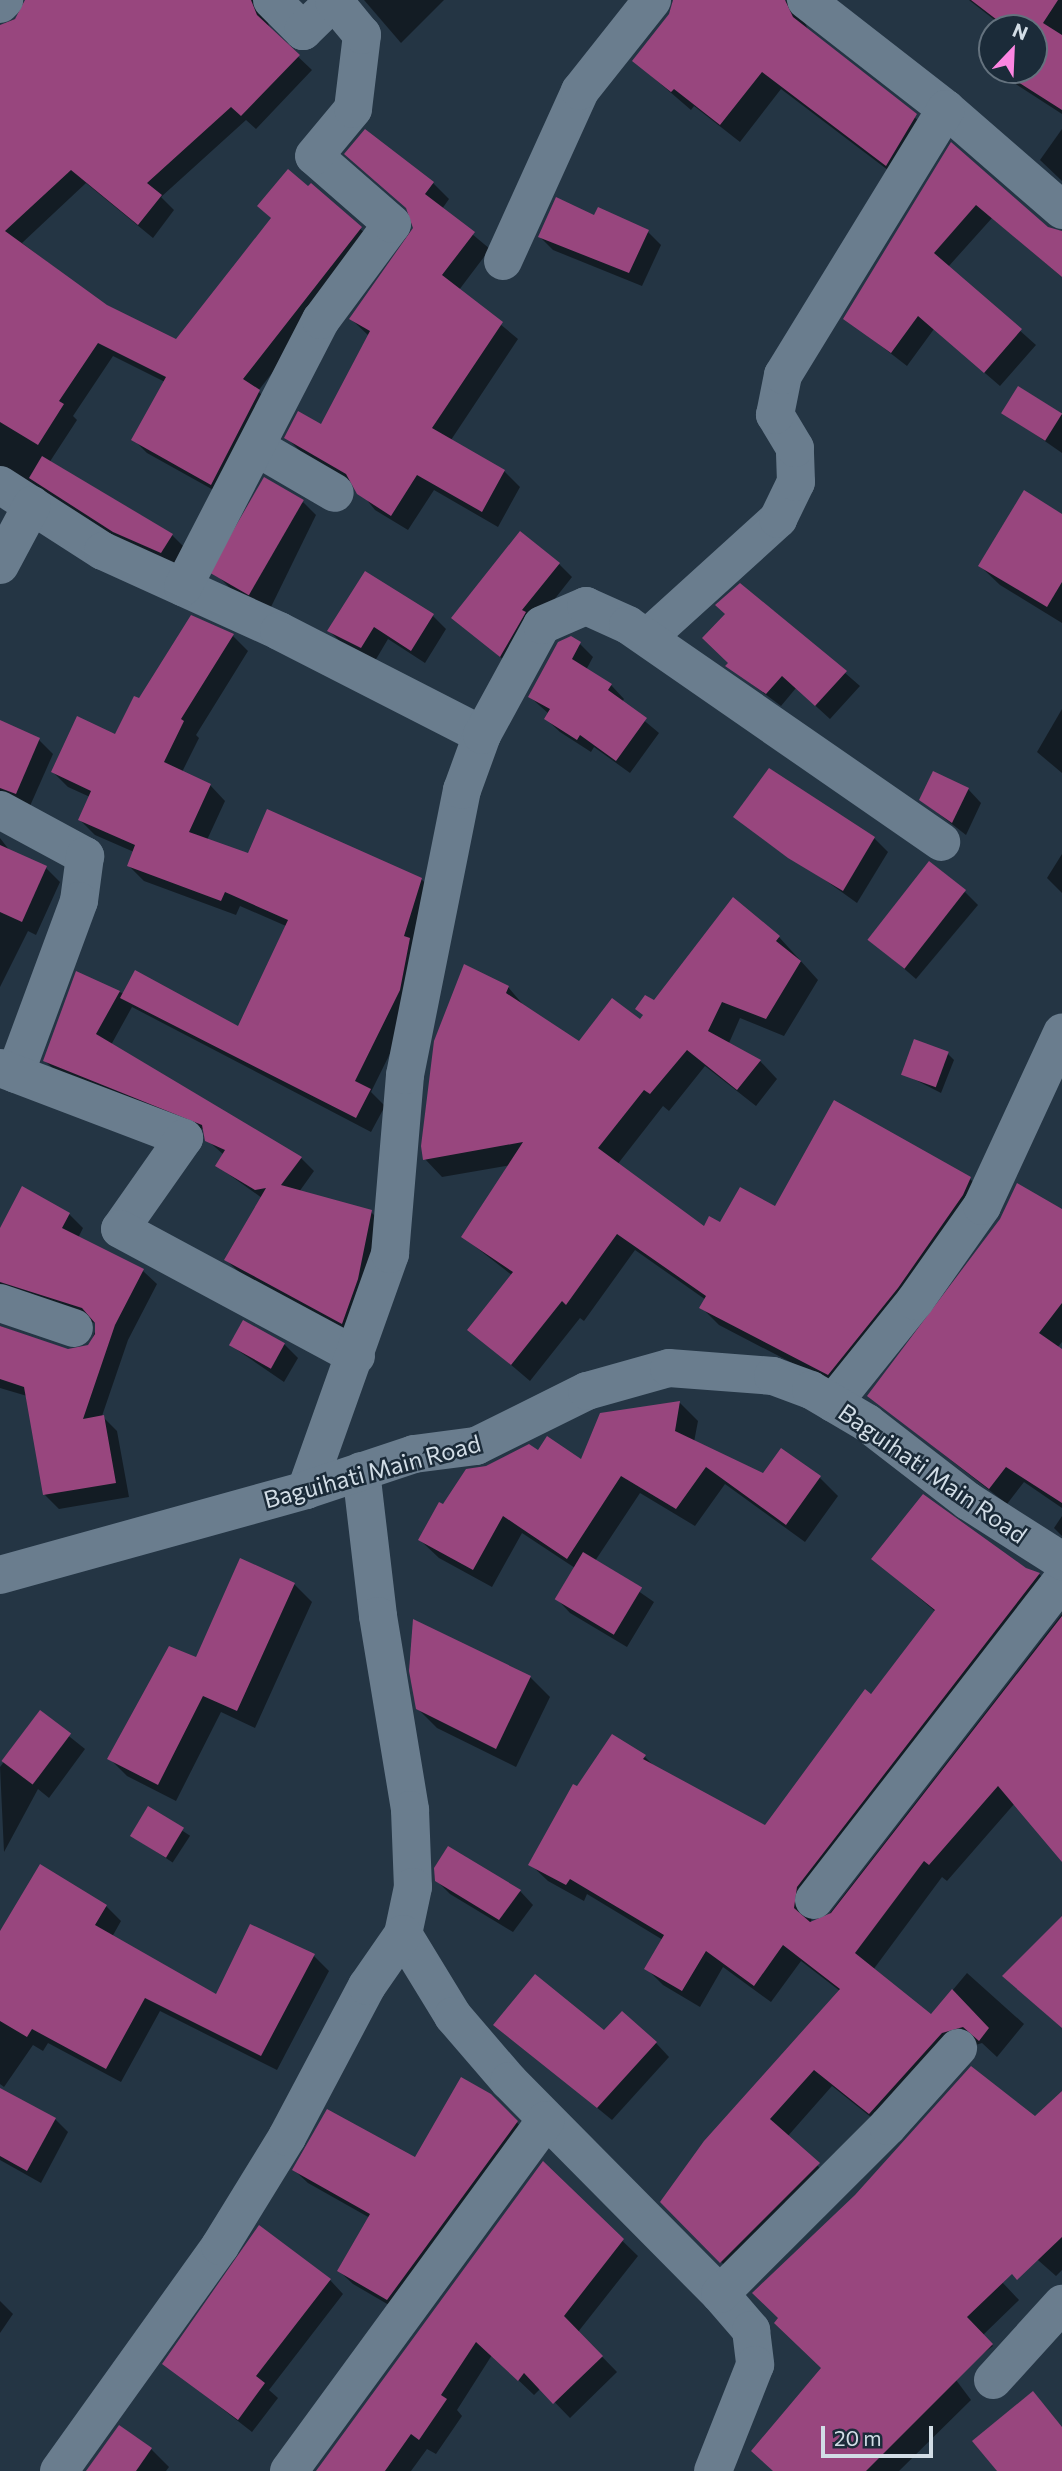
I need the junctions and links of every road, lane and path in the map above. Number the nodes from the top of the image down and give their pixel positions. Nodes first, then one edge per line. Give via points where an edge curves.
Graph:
1 (272, 0) edge
2 (335, 0) edge
3 (652, 0) edge
4 (806, 0) edge
5 (946, 109) junction
6 (1062, 210) edge
7 (503, 261) dead end
8 (256, 447) junction
9 (0, 485) edge
10 (335, 493) dead end
11 (32, 505) junction
12 (0, 565) edge
13 (183, 587) junction
14 (648, 637) junction
15 (482, 735) junction
16 (0, 810) edge
17 (941, 842) dead end
18 (1062, 1033) edge
19 (8, 1071) edge
20 (0, 1303) edge
21 (74, 1328) dead end
22 (356, 1356) junction
23 (832, 1403) junction
24 (361, 1471) junction
25 (306, 1490) junction
26 (1062, 1561) edge
27 (0, 1575) edge
28 (1062, 1580) edge
29 (814, 1900) dead end
30 (403, 1934) junction
31 (958, 2048) dead end
32 (547, 2120) junction
33 (720, 2294) junction
34 (1062, 2304) edge
35 (993, 2380) dead end
36 (59, 2471) edge
37 (289, 2471) edge
38 (713, 2471) edge

1 - 2 street via 303,32
2 - 8 street via 362,35 353,109 314,156 392,224 321,320
3 - 7 street via 580,91
4 - 5 street
5 - 6 street
5 - 14 street via 783,375 775,415 795,448 796,482 778,519
8 - 10 street
8 - 13 street
9 - 11 street
11 - 12 street
11 - 13 street via 103,551
13 - 15 street
14 - 15 street via 586,606 542,625
14 - 17 street via 848,782
15 - 22 street via 462,790 405,1075 390,1254
16 - 19 street via 85,856 79,901
18 - 23 street via 982,1206 915,1301
19 - 22 street via 184,1138 120,1228
20 - 21 street
22 - 25 street via 329,1415
23 - 24 street, Baguihati Main Road via 773,1376 669,1368 587,1391 475,1447 414,1454
23 - 26 street, Baguihati Main Road via 867,1423 968,1501
24 - 25 street, Baguihati Main Road
24 - 30 street via 378,1616 410,1810 413,1888
25 - 27 street, Baguihati Main Road
28 - 29 street
30 - 32 street via 453,2016
30 - 36 street via 367,1986 287,2137 220,2246
31 - 33 street via 888,2126
32 - 33 street
32 - 37 street
33 - 38 street via 751,2330 755,2365
34 - 35 street

